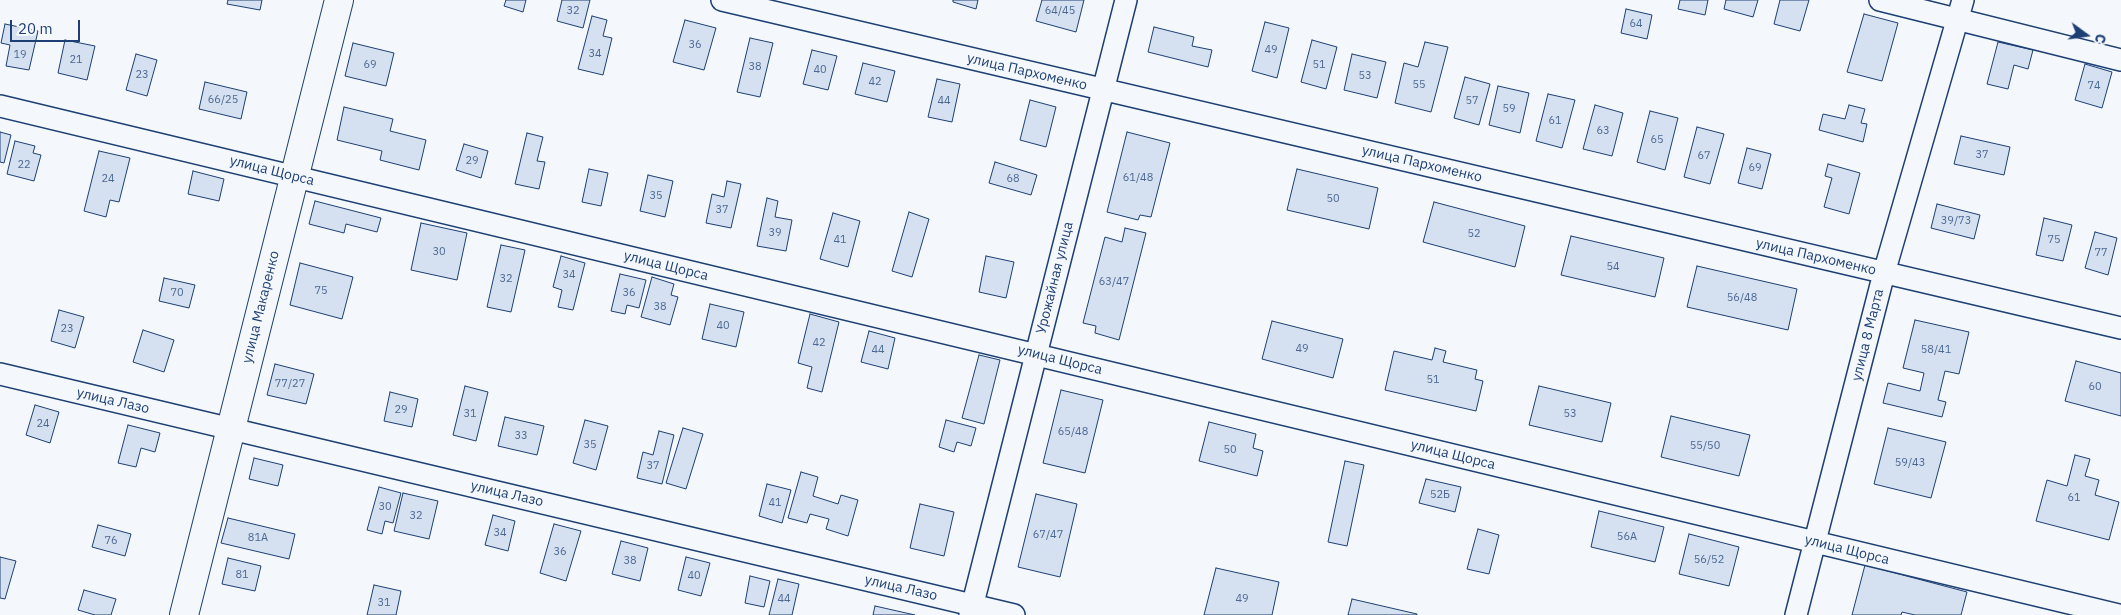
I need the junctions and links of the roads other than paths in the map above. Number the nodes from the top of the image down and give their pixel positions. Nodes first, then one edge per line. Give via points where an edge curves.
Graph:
1 (339, 0) edge
2 (722, 0) edge
3 (1126, 0) edge
4 (1880, 0) edge
5 (1960, 9) edge
6 (2121, 60) edge
7 (1104, 89) junction
8 (0, 106) edge
9 (294, 176) junction
10 (1884, 273) junction
11 (2121, 328) edge
12 (1036, 354) junction
13 (0, 374) edge
14 (231, 429) junction
15 (1814, 542) junction
16 (971, 610) edge
17 (184, 615) edge
18 (1014, 615) edge
19 (1796, 615) edge
20 (2119, 615) edge

1 - 9 street, улица Макаренко
2 - 7 street, улица Пархоменко
3 - 7 street, Урожайная улица
4 - 5 street
5 - 6 street
5 - 10 street, улица 8 Марта
7 - 10 street, улица Пархоменко
7 - 12 street, Урожайная улица
8 - 9 street, улица Щорса
9 - 12 street, улица Щорса
9 - 14 street, улица Макаренко
10 - 11 street, улица Пархоменко
10 - 15 street, улица 8 Марта
12 - 15 street, улица Щорса
12 - 16 street, Урожайная улица
13 - 14 street, улица Лазо
14 - 16 street, улица Лазо
14 - 17 street, улица Макаренко
15 - 19 street, улица 8 Марта
15 - 20 street, улица Щорса
16 - 18 street, улица Лазо

